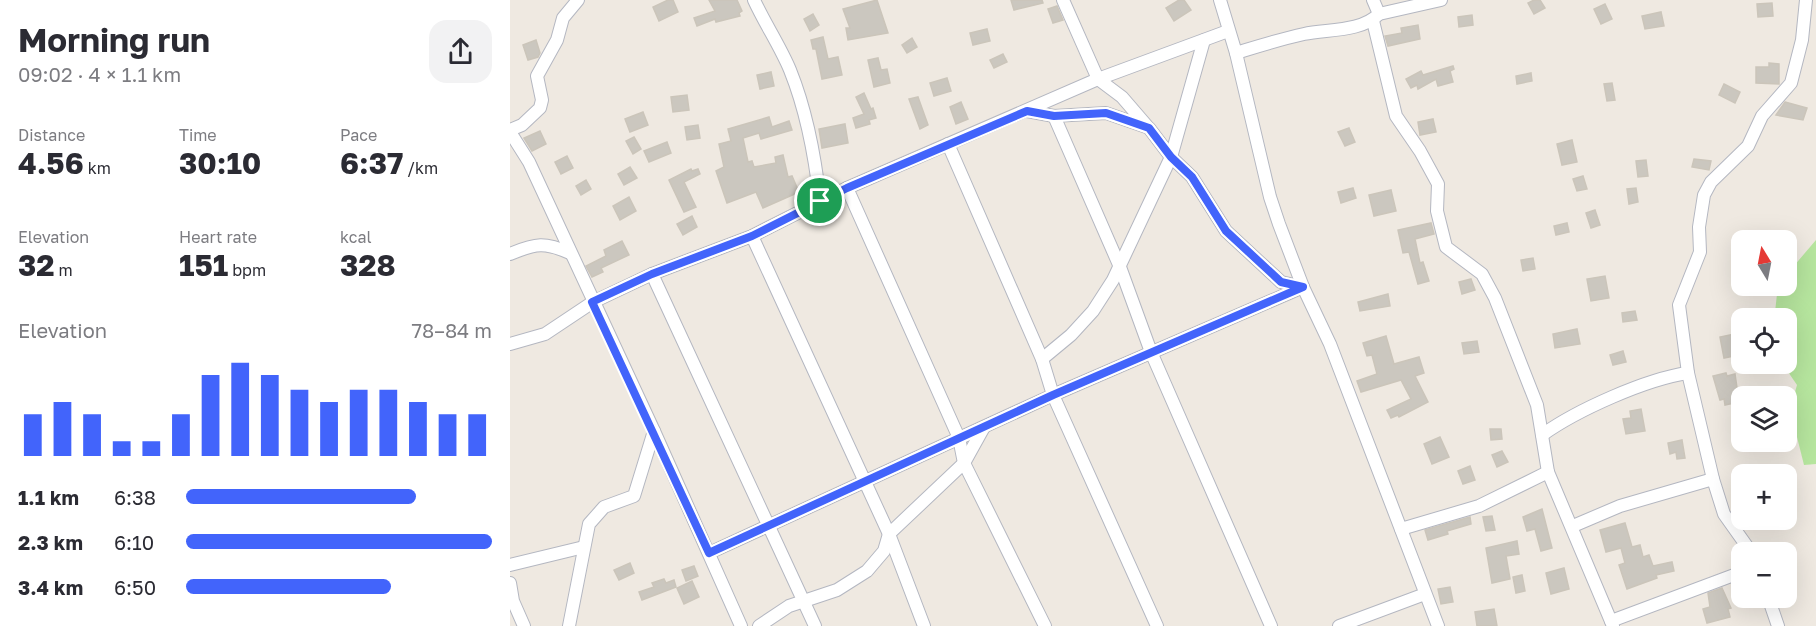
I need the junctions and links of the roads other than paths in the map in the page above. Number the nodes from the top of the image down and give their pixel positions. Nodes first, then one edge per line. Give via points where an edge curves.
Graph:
1 (578, 0) edge
2 (754, 0) edge
3 (1063, 0) edge
4 (1220, 0) edge
5 (1373, 0) edge
6 (1441, 0) edge
7 (1806, 0) edge
8 (1376, 17) junction
9 (1228, 31) junction
10 (1204, 40) junction
11 (1236, 53) junction
12 (1098, 79) junction
13 (1027, 111) junction
14 (1054, 116) junction
15 (1149, 128) junction
16 (510, 131) edge
17 (948, 144) junction
18 (1171, 157) junction
19 (847, 188) junction
20 (820, 201) junction
21 (752, 236) junction
22 (570, 253) junction
23 (510, 254) edge
24 (1120, 267) junction
25 (652, 274) junction
26 (1303, 287) junction
27 (592, 302) junction
28 (510, 344) edge
29 (1151, 352) junction
30 (1042, 359) junction
31 (1688, 373) junction
32 (1053, 395) junction
33 (984, 427) junction
34 (654, 430) junction
35 (1542, 435) junction
36 (959, 438) junction
37 (964, 463) junction
38 (1548, 472) junction
39 (1713, 479) junction
40 (864, 480) junction
41 (766, 524) junction
42 (1573, 526) junction
43 (1401, 529) junction
44 (888, 534) junction
45 (1744, 542) edge
46 (584, 547) junction
47 (709, 553) junction
48 (510, 565) edge
49 (1731, 576) edge
50 (510, 583) edge
51 (1425, 594) junction
52 (804, 599) junction
53 (1772, 608) edge
54 (1612, 624) edge
55 (524, 626) edge
56 (569, 626) edge
57 (741, 626) edge
58 (759, 626) edge
59 (815, 626) edge
60 (924, 626) edge
61 (1045, 626) edge
62 (1157, 626) edge
63 (1271, 626) edge
64 (1339, 626) edge
65 (1438, 626) edge
66 (1778, 626) edge

1 - 16 street via 564,18 537,76 540,108
2 - 20 street via 789,68 805,112
3 - 12 street
4 - 9 street
5 - 8 street
6 - 8 street
7 - 31 street via 1802,40 1791,83 1762,116 1748,146 1704,195 1700,252 1679,305
8 - 11 street via 1347,28 1304,34
8 - 35 street via 1396,116 1438,184 1437,211 1446,247 1482,274 1496,298 1537,405
9 - 10 street
9 - 11 street
10 - 12 street
10 - 18 street
11 - 26 street via 1270,196
12 - 13 street
12 - 15 street via 1122,97
13 - 14 street
13 - 17 street
14 - 15 street via 1106,113
14 - 24 street
15 - 18 street
16 - 22 street via 529,162
17 - 19 street
17 - 30 street
18 - 24 street
18 - 26 street via 1192,177 1226,231 1281,282
19 - 20 street
19 - 36 street
20 - 21 street
21 - 25 street
21 - 40 street
22 - 23 street via 549,244 529,245
22 - 27 street
24 - 29 street
24 - 30 street via 1071,336
25 - 27 street
25 - 41 street
26 - 29 street
26 - 43 street via 1330,344
27 - 28 street via 545,334
27 - 34 street
29 - 32 street
29 - 63 street
30 - 32 street
31 - 35 street via 1654,381 1588,409
31 - 39 street
32 - 33 street
32 - 62 street
33 - 36 street
33 - 37 street
34 - 46 street via 634,496 604,507 590,524
34 - 47 street
35 - 38 street
36 - 37 street
36 - 40 street
37 - 44 street
37 - 61 street
38 - 42 street
38 - 43 street via 1479,506
39 - 42 street via 1620,506
39 - 45 street via 1724,514
40 - 41 street
40 - 44 street
41 - 47 street
41 - 52 street
42 - 54 street
43 - 51 street
44 - 52 street via 884,551 867,571 837,590
44 - 60 street
46 - 48 street
46 - 56 street
47 - 57 street
49 - 54 street
50 - 55 street
51 - 64 street
51 - 65 street
52 - 58 street
52 - 59 street
53 - 66 street

